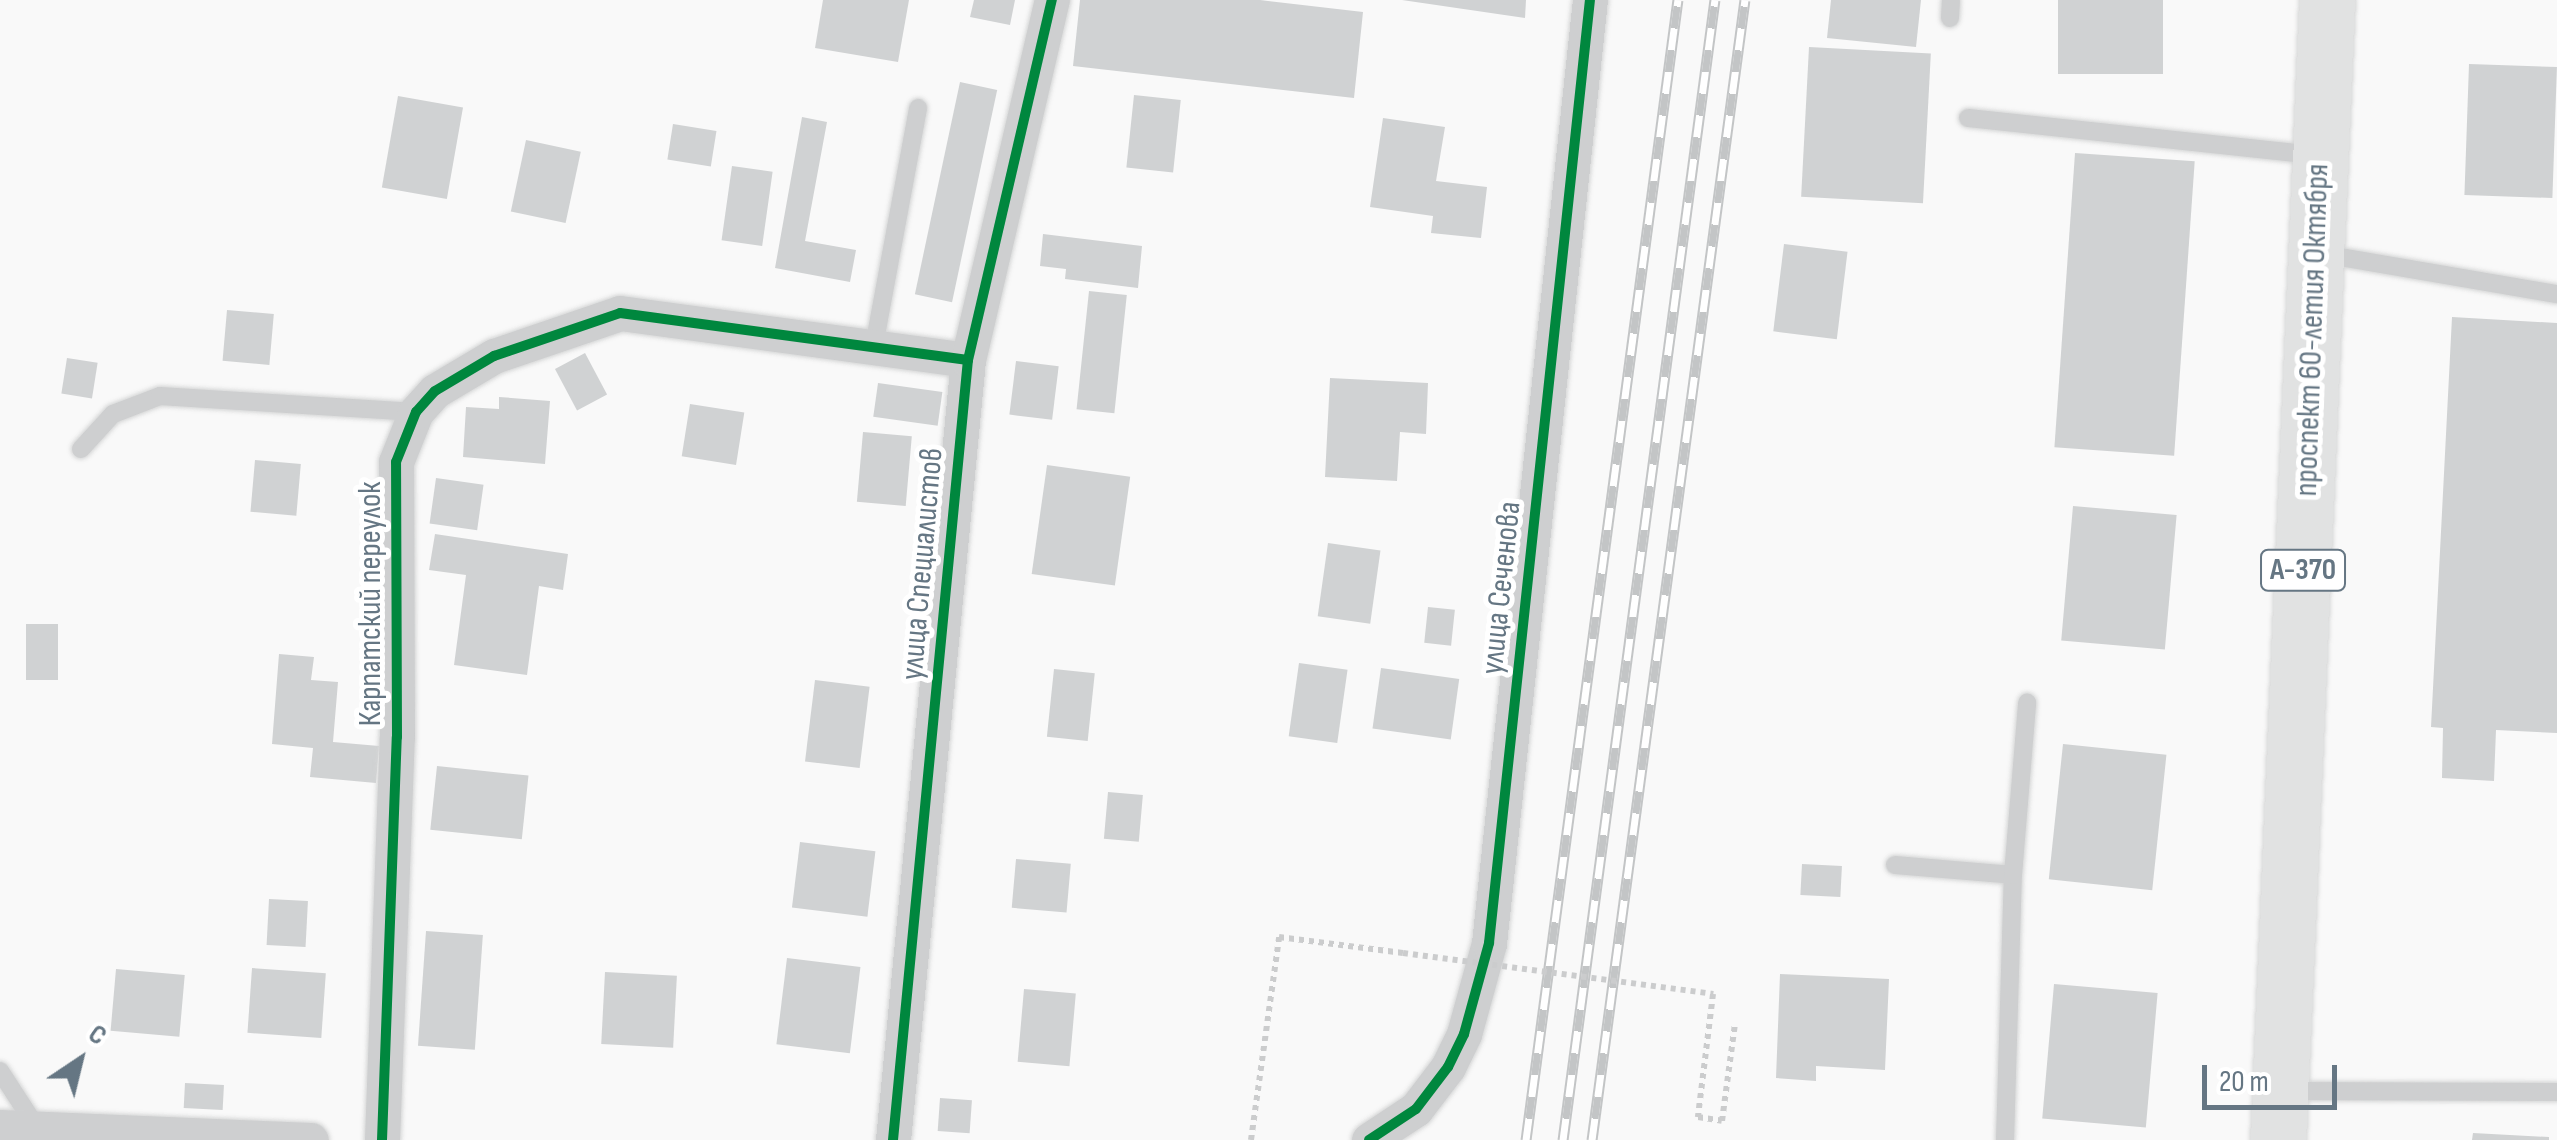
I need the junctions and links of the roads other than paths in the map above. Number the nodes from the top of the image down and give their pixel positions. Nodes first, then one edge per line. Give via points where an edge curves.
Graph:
1 (1052, 0) edge
2 (1590, 0) edge
3 (2327, 0) edge
4 (918, 108) dead end
5 (1968, 118) dead end
6 (2320, 155) junction
7 (2316, 254) junction
8 (2557, 294) edge
9 (874, 346) junction
10 (968, 360) junction
11 (416, 412) junction
12 (81, 449) dead end
13 (2027, 702) dead end
14 (1895, 865) dead end
15 (2013, 875) junction
16 (0, 1071) edge
17 (2557, 1092) edge
18 (2279, 1115) edge
19 (0, 1127) edge
20 (38, 1128) junction
21 (311, 1140) edge
22 (382, 1140) edge
23 (894, 1140) edge
24 (1369, 1140) edge
25 (2005, 1140) edge

1 - 10 street, улица Специалистов
2 - 24 street, улица Сеченова via 1488,943 1464,1034 1448,1067 1416,1109
3 - 6 highway, проспект 60-летия Октября / А-370
4 - 9 lane
5 - 6 lane
6 - 7 highway, проспект 60-летия Октября / А-370
7 - 8 lane
7 - 18 highway, проспект 60-летия Октября / А-370
9 - 10 street, Карпатский переулок
9 - 11 street, Карпатский переулок via 620,313 494,356 435,391
10 - 23 street, улица Специалистов
11 - 12 lane via 160,396 112,414
11 - 22 street, Карпатский переулок via 396,462 397,737
13 - 15 lane
14 - 15 lane
15 - 25 lane
16 - 20 lane
17 - 18 lane
19 - 20 street
20 - 21 street

